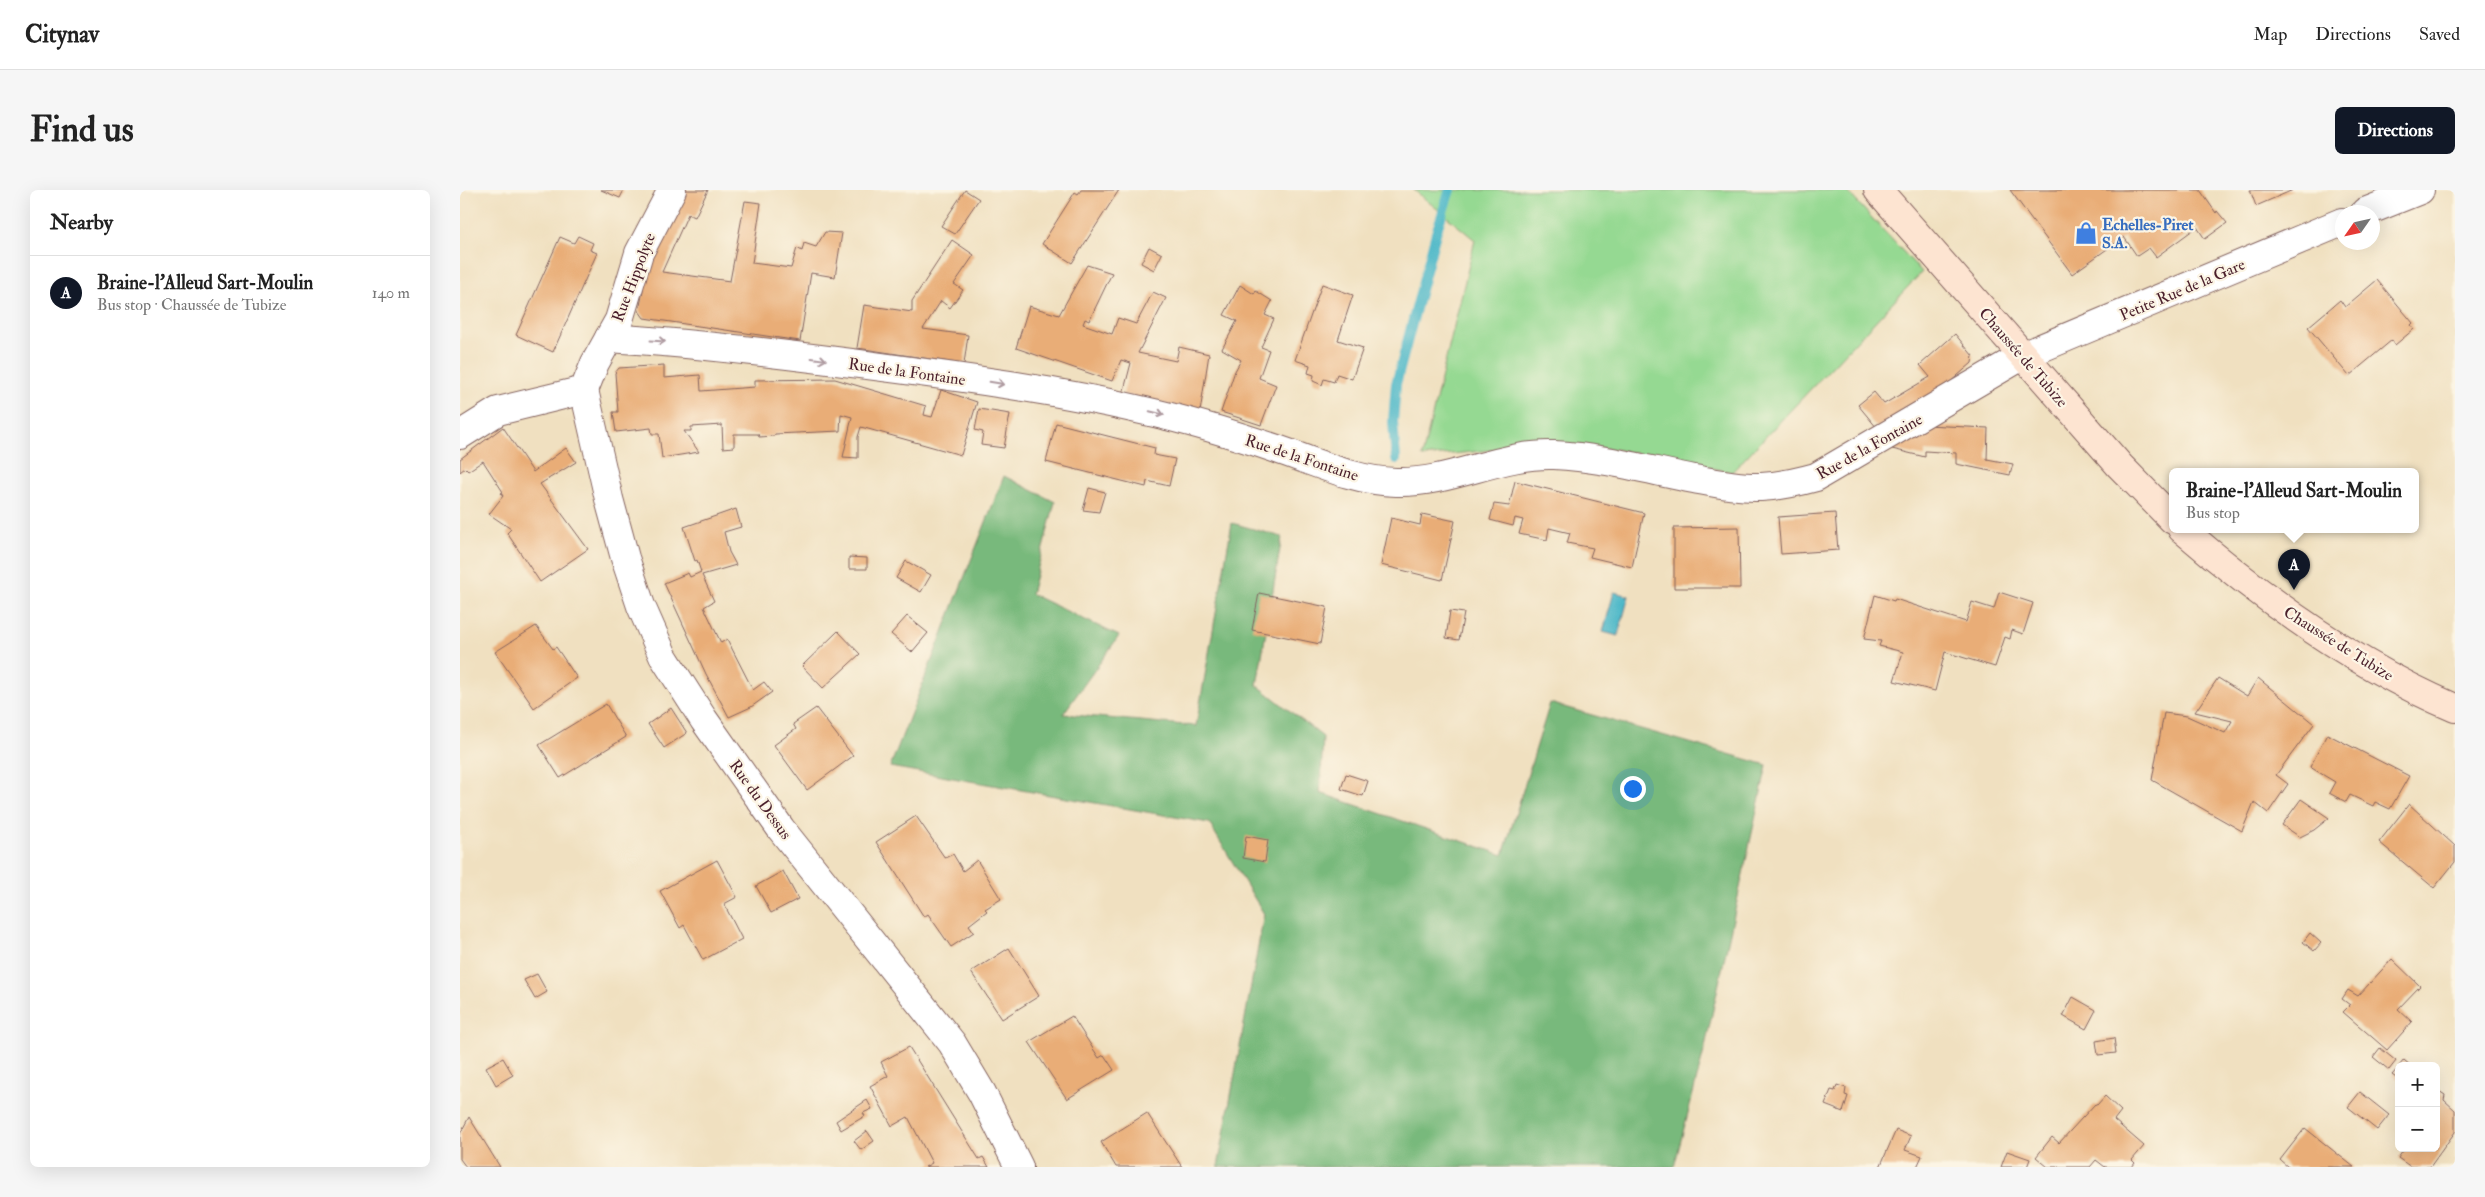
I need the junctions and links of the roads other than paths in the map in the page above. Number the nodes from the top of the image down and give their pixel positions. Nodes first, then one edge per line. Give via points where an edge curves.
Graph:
1 (672, 190) edge
2 (1878, 190) edge
3 (2420, 190) edge
4 (2380, 206) edge
5 (2335, 225) edge
6 (609, 338) junction
7 (2022, 356) junction
8 (584, 390) junction
9 (460, 435) edge
10 (2169, 516) edge
11 (2187, 533) edge
12 (2455, 708) edge
13 (1019, 1167) edge

1 - 6 street, Rue Hippolyte via 639,253
2 - 7 main road, Chaussée de Tubize
3 - 4 street
5 - 7 street, Petite Rue de la Gare
6 -> 7 street, Rue de la Fontaine via 805,357 1104,401 1251,440 1351,474 1396,482 1552,455 1721,484 1759,487 1816,477
6 - 8 street
7 - 10 main road, Chaussée de Tubize
8 - 9 street via 498,410
8 - 13 street, Rue du Dessus via 625,558 663,656 781,828 952,1043 982,1093
11 - 12 main road, Chaussée de Tubize via 2231,571 2285,610 2390,676

